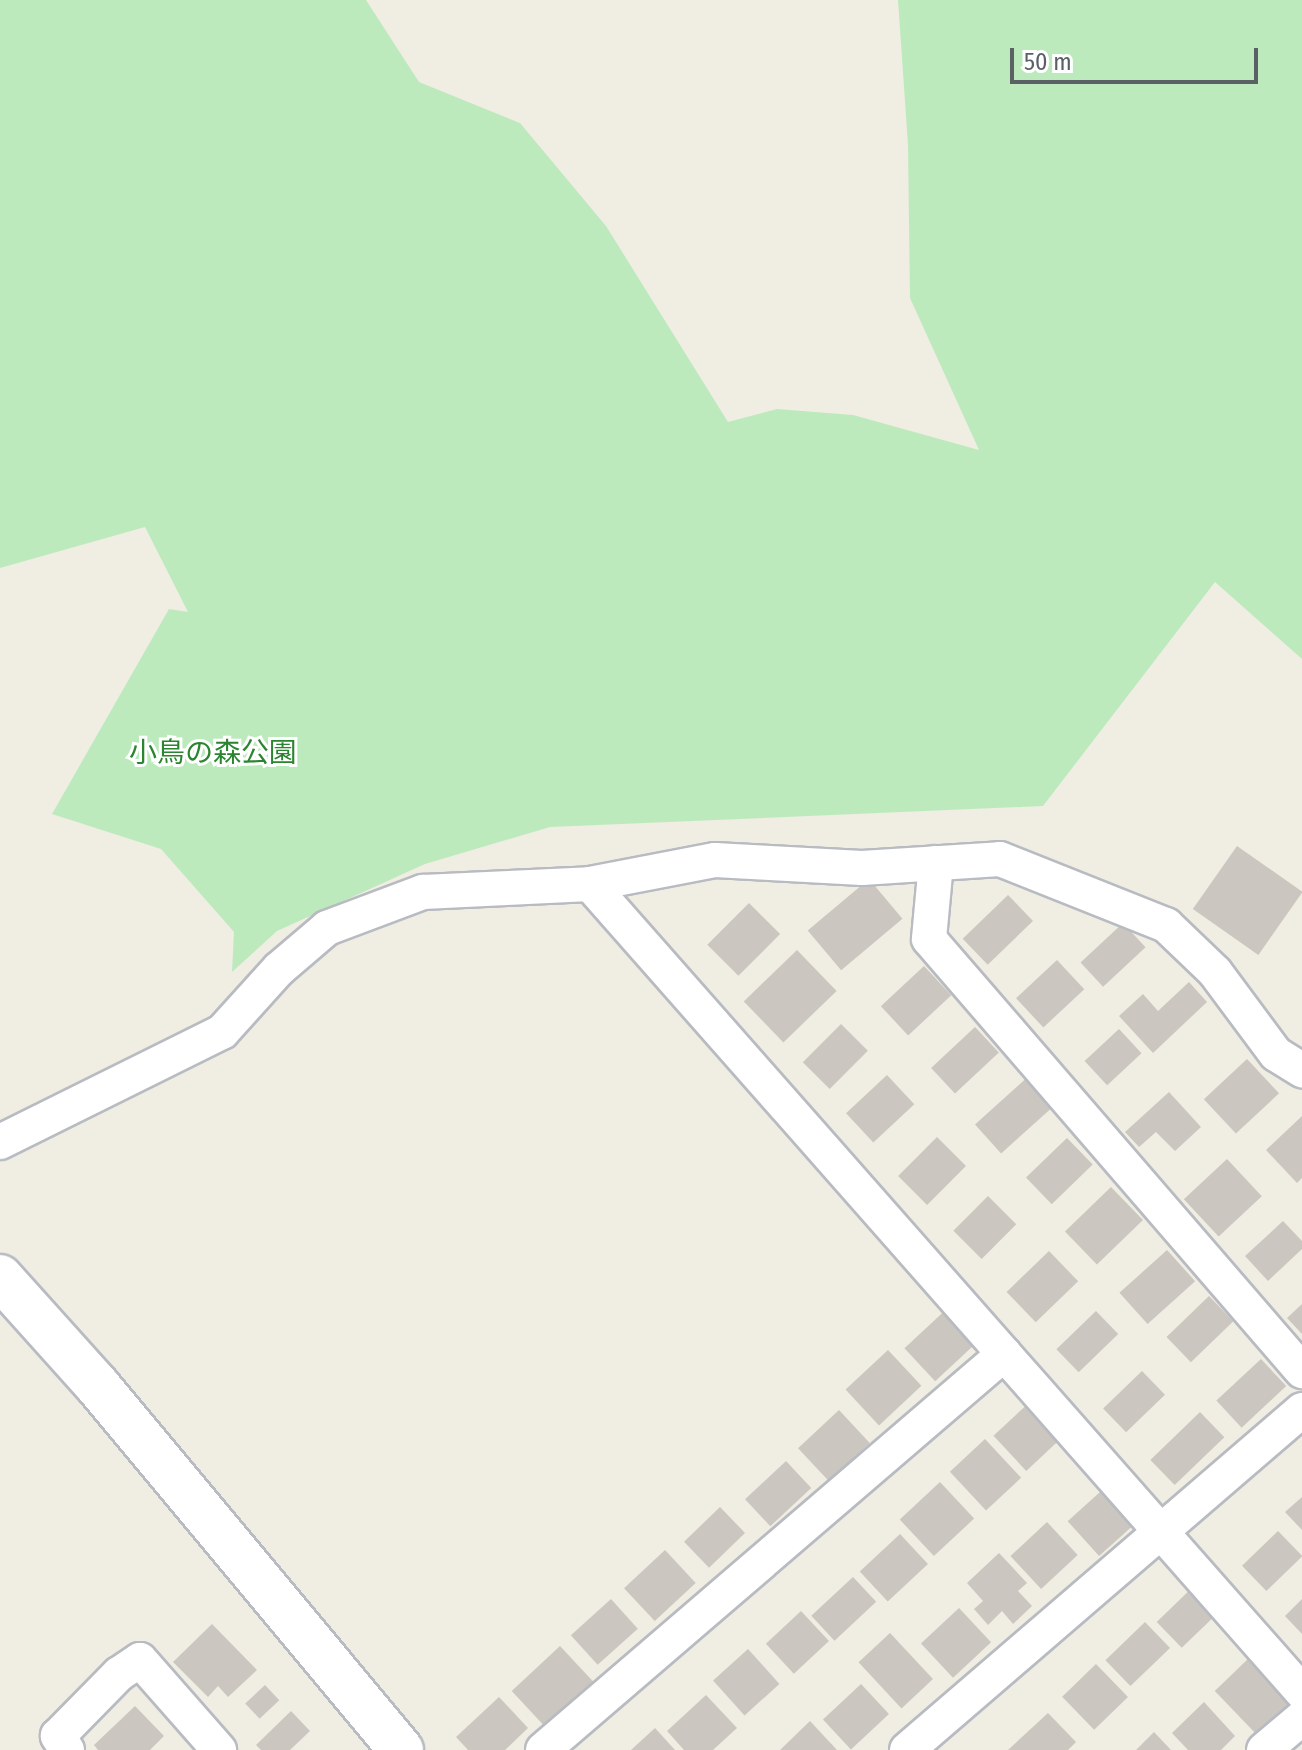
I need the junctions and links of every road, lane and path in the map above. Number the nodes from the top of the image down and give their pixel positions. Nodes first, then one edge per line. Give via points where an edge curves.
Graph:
1 (936, 863) junction
2 (590, 884) junction
3 (1302, 1070) edge
4 (0, 1142) edge
5 (0, 1277) edge
6 (1004, 1354) junction
7 (1302, 1371) edge
8 (1302, 1410) edge
9 (1162, 1533) junction
10 (1302, 1692) edge
11 (1302, 1718) edge
12 (563, 1743) edge
13 (67, 1750) edge
14 (219, 1750) edge
15 (401, 1750) edge
16 (907, 1750) edge
17 (1264, 1750) edge

1 - 2 street via 862,868 715,860
1 - 3 street via 1000,859 1166,925 1215,972 1276,1054
1 - 7 street via 929,939
2 - 4 street via 423,892 327,928 279,969 222,1032
2 - 6 street
5 - 15 street via 107,1397
6 - 9 street
6 - 12 street
8 - 9 street
9 - 10 street
9 - 16 street
11 - 17 street
13 - 14 street via 58,1736 119,1674 140,1660

